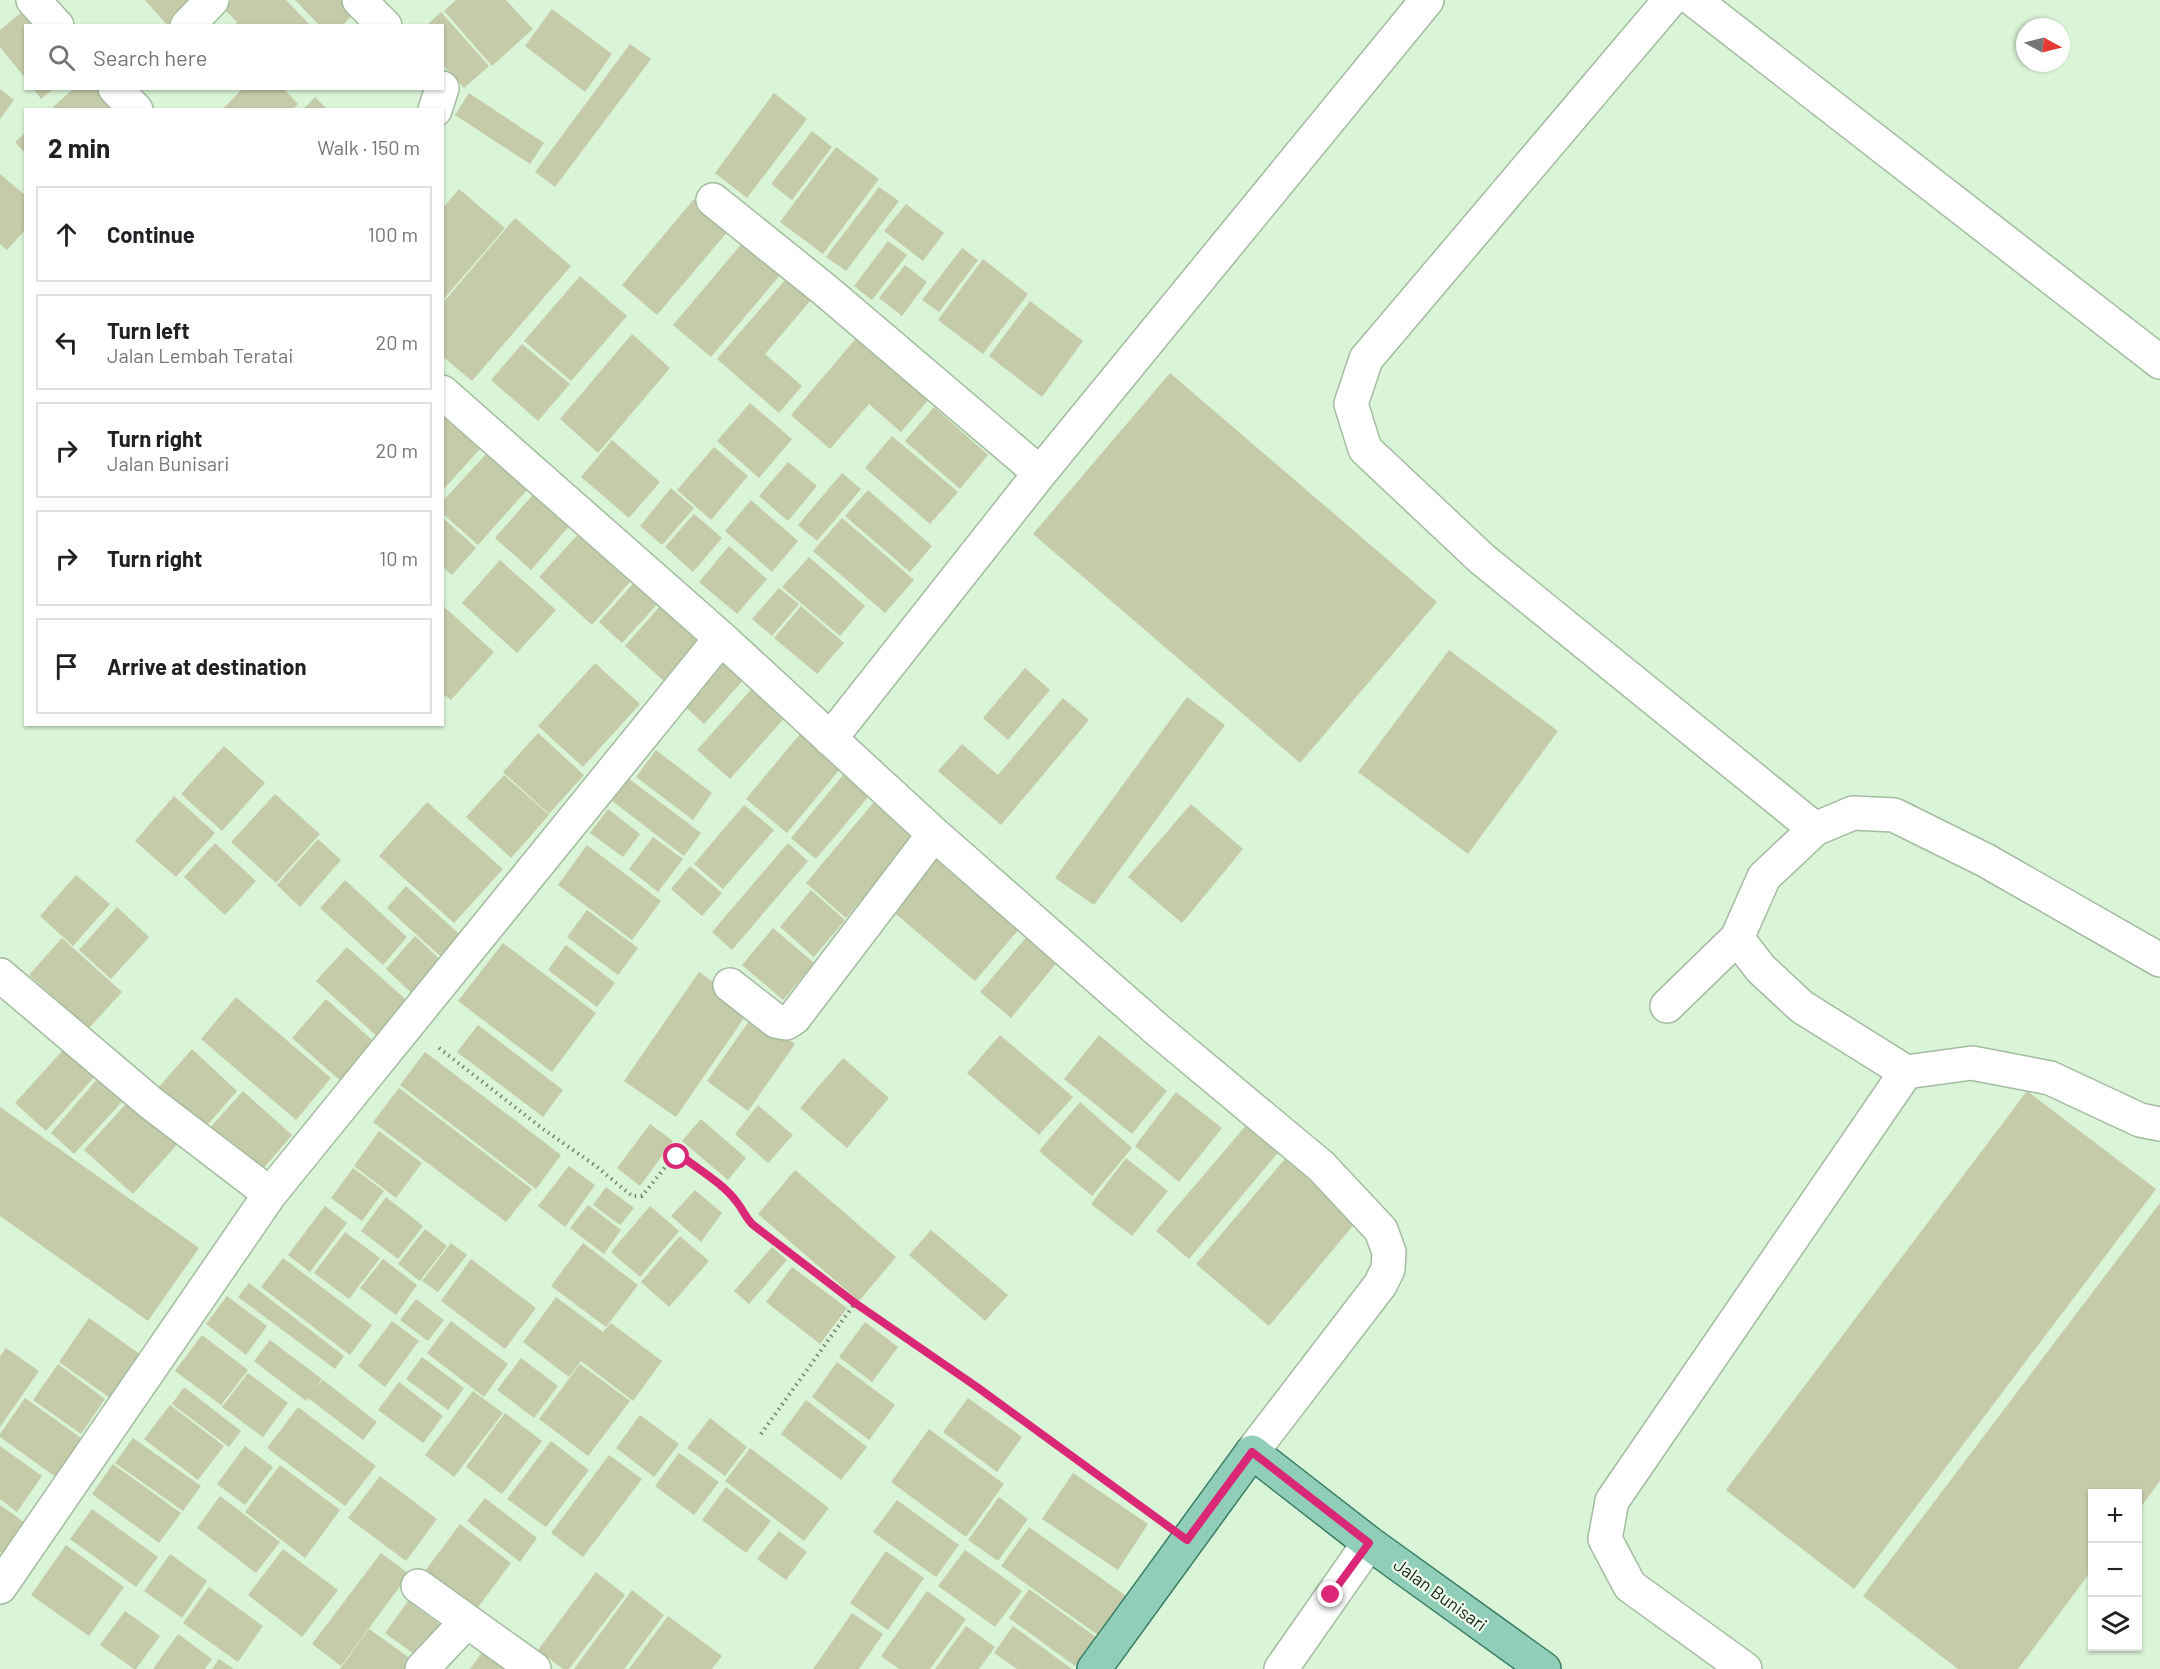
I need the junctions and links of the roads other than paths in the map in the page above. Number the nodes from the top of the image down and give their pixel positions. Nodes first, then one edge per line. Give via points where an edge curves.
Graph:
1 (33, 0) edge
2 (212, 0) edge
3 (359, 0) edge
4 (1427, 0) edge
5 (1670, 0) edge
6 (1694, 0) edge
7 (55, 24) edge
8 (189, 24) edge
9 (383, 24) edge
10 (441, 90) edge
11 (436, 108) edge
12 (713, 200) dead end
13 (2160, 362) edge
14 (444, 394) edge
15 (1040, 472) junction
16 (721, 638) junction
17 (830, 739) junction
18 (1815, 829) junction
19 (934, 834) junction
20 (1737, 938) junction
21 (2160, 960) edge
22 (1, 978) edge
23 (730, 986) dead end
24 (1667, 1006) dead end
25 (1906, 1072) junction
26 (2160, 1124) edge
27 (270, 1194) junction
28 (1252, 1452) junction
29 (1369, 1543) junction
30 (418, 1586) dead end
31 (0, 1587) edge
32 (467, 1621) junction
33 (422, 1669) edge
34 (534, 1669) edge
35 (1094, 1669) edge
36 (1281, 1669) edge
37 (1544, 1669) edge
38 (1745, 1669) edge

1 - 7 street
2 - 8 street
3 - 9 street
4 - 15 street
5 - 18 street via 1366,359 1351,404 1365,449 1482,559
6 - 13 street
10 - 11 street
12 - 15 street
14 - 16 street
15 - 17 street
16 - 17 street
16 - 27 street
17 - 19 street
18 - 20 street via 1764,877
18 - 21 street via 1853,813 1894,815 1985,860
19 - 23 street via 794,1018 786,1023 776,1021
19 - 28 street via 1160,1032 1321,1166 1381,1230 1389,1252 1388,1269 1380,1285
20 - 24 street
20 - 25 street via 1761,969 1802,1006
22 - 27 street
25 - 26 street via 1972,1063 2050,1078 2140,1120
25 - 38 street via 1612,1502 1605,1539 1630,1586
27 - 31 street
28 - 29 main road, Jalan Bunisari
28 - 35 main road
29 - 36 street
29 - 37 main road, Jalan Bunisari
30 - 32 street
32 - 33 street
32 - 34 street

